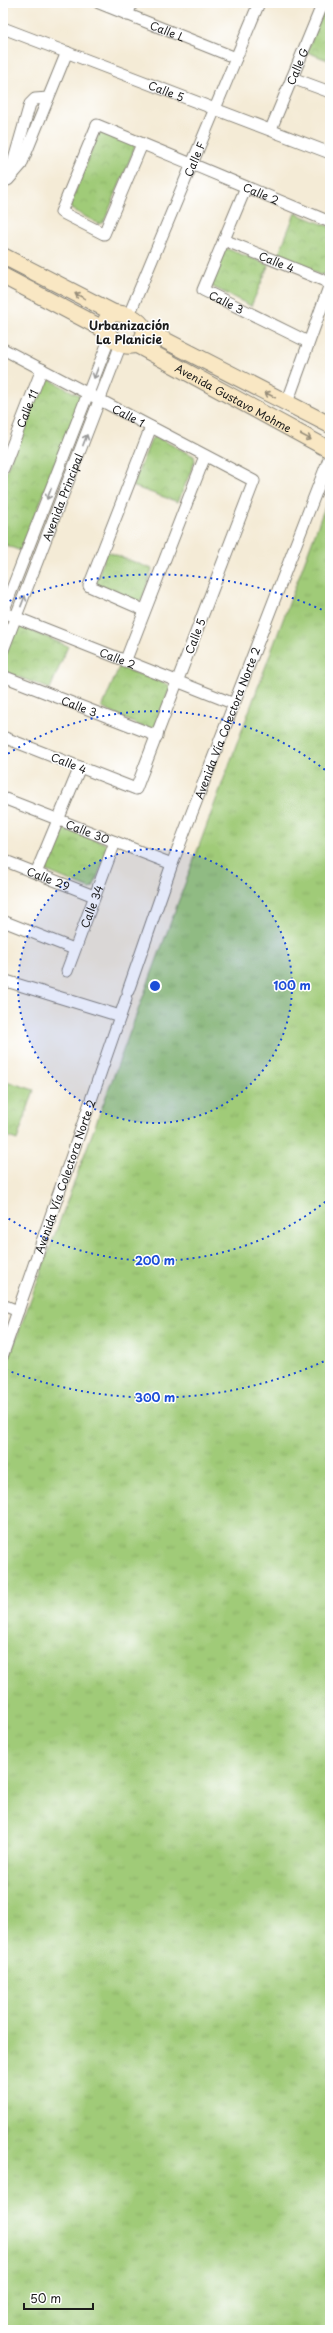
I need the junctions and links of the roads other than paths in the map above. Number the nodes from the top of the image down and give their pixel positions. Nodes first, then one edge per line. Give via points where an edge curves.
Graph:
1 (99, 3) edge
2 (132, 3) edge
3 (259, 3) edge
4 (323, 3) edge
5 (127, 15) junction
6 (3, 28) edge
7 (67, 52) junction
8 (236, 58) junction
9 (292, 78) junction
10 (330, 92) edge
11 (48, 98) junction
12 (215, 108) junction
13 (271, 129) junction
14 (142, 144) junction
15 (330, 153) edge
16 (192, 164) junction
17 (246, 187) junction
18 (330, 222) edge
19 (224, 240) junction
20 (3, 256) edge
21 (3, 276) edge
22 (330, 283) edge
23 (122, 314) junction
24 (146, 330) junction
25 (118, 339) junction
26 (308, 342) junction
27 (3, 349) edge
28 (42, 369) junction
29 (88, 393) junction
30 (100, 400) junction
31 (287, 403) junction
32 (330, 425) edge
33 (151, 427) junction
34 (330, 450) edge
35 (205, 456) junction
36 (330, 456) edge
37 (3, 469) edge
38 (254, 482) joint
39 (144, 610) junction
40 (3, 612) edge
41 (17, 618) junction
42 (3, 650) edge
43 (125, 662) junction
44 (3, 676) edge
45 (178, 682) junction
46 (232, 703) junction
47 (157, 736) junction
48 (3, 737) edge
49 (80, 768) junction
50 (136, 789) joint
51 (3, 798) edge
52 (58, 820) junction
53 (114, 842) junction
54 (3, 860) edge
55 (172, 864) junction
56 (36, 873) junction
57 (94, 896) junction
58 (3, 921) edge
59 (74, 949) junction
60 (67, 971) dead end
61 (3, 980) edge
62 (120, 1016) junction
63 (3, 1305) edge
64 (18, 1311) junction
65 (3, 1354) edge

1 - 5 street, Calle L
2 - 5 street
3 - 8 street, Calle F
4 - 9 street, Calle G
5 - 8 street, Calle L
6 - 7 street, Calle 5
7 - 11 street
7 - 12 street, Calle 5
8 - 12 street, Calle F
9 - 10 street
9 - 13 street, Calle G
11 - 11 street via 21,165 8,180 30,104 35,99
12 - 13 street, Calle 5
12 - 16 street, Calle F
13 - 15 street, Calle 5
14 - 14 street via 104,234 61,212 97,125
14 - 16 street
16 - 17 street, Calle 2
16 - 23 street, Calle F
17 - 18 street, Calle 2
17 - 19 street, Calle 3
19 - 22 street, Calle 4
19 - 26 street, Calle 3 via 203,290
23 -> 20 street
21 - 25 street, Avenida Gustavo Mohme
22 - 26 street
23 - 24 street, Avenida Gustavo Mohme via 137,320
23 - 25 street via 108,317 105,323
24 - 25 street via 142,342
31 -> 24 street, Avenida Gustavo Mohme
25 -> 29 street, Avenida Principal
25 - 30 street, Avenida Principal
25 -> 34 street, Avenida Gustavo Mohme
26 - 31 street
27 - 28 street, Calle 1
28 - 29 street, Calle 1
28 - 37 street, Calle 11
29 - 30 street, Calle 1
29 -> 40 street, Avenida Principal
30 - 33 street, Calle 1
41 -> 30 street, Avenida Principal
31 - 32 street, Avenida Gustavo Mohme
33 - 35 street, Calle 1
33 - 39 street via 89,586
35 - 38 street, Calle 1
35 - 39 street
36 - 46 street, Avenida Vía Colectora Norte 2
38 - 45 street, Calle 5
39 - 43 street
40 - 41 street, Calle 2
41 - 42 street, Avenida Principal
41 - 43 street, Calle 2
43 - 45 street, Calle 2
44 - 47 street, Calle 3
45 - 46 street, Calle 2
45 - 47 street, Calle 5
46 - 55 street, Avenida Vía Colectora Norte 2
47 - 50 street, Calle 5
48 - 49 street, Calle 4
49 - 50 street, Calle 4
49 - 52 street
51 - 52 street, Calle 30
52 - 53 street, Calle 30
52 - 56 street
53 - 55 street, Calle 30
53 - 57 street, Calle 34
54 - 56 street, Calle 29
55 - 62 street, Avenida Vía Colectora Norte 2
56 - 57 street, Calle 29
57 - 59 street, Calle 34
58 - 59 street
59 - 60 street, Calle 34
61 - 62 street
62 - 64 street, Avenida Vía Colectora Norte 2
63 - 64 street
64 - 65 street, Avenida Vía Colectora Norte 2

